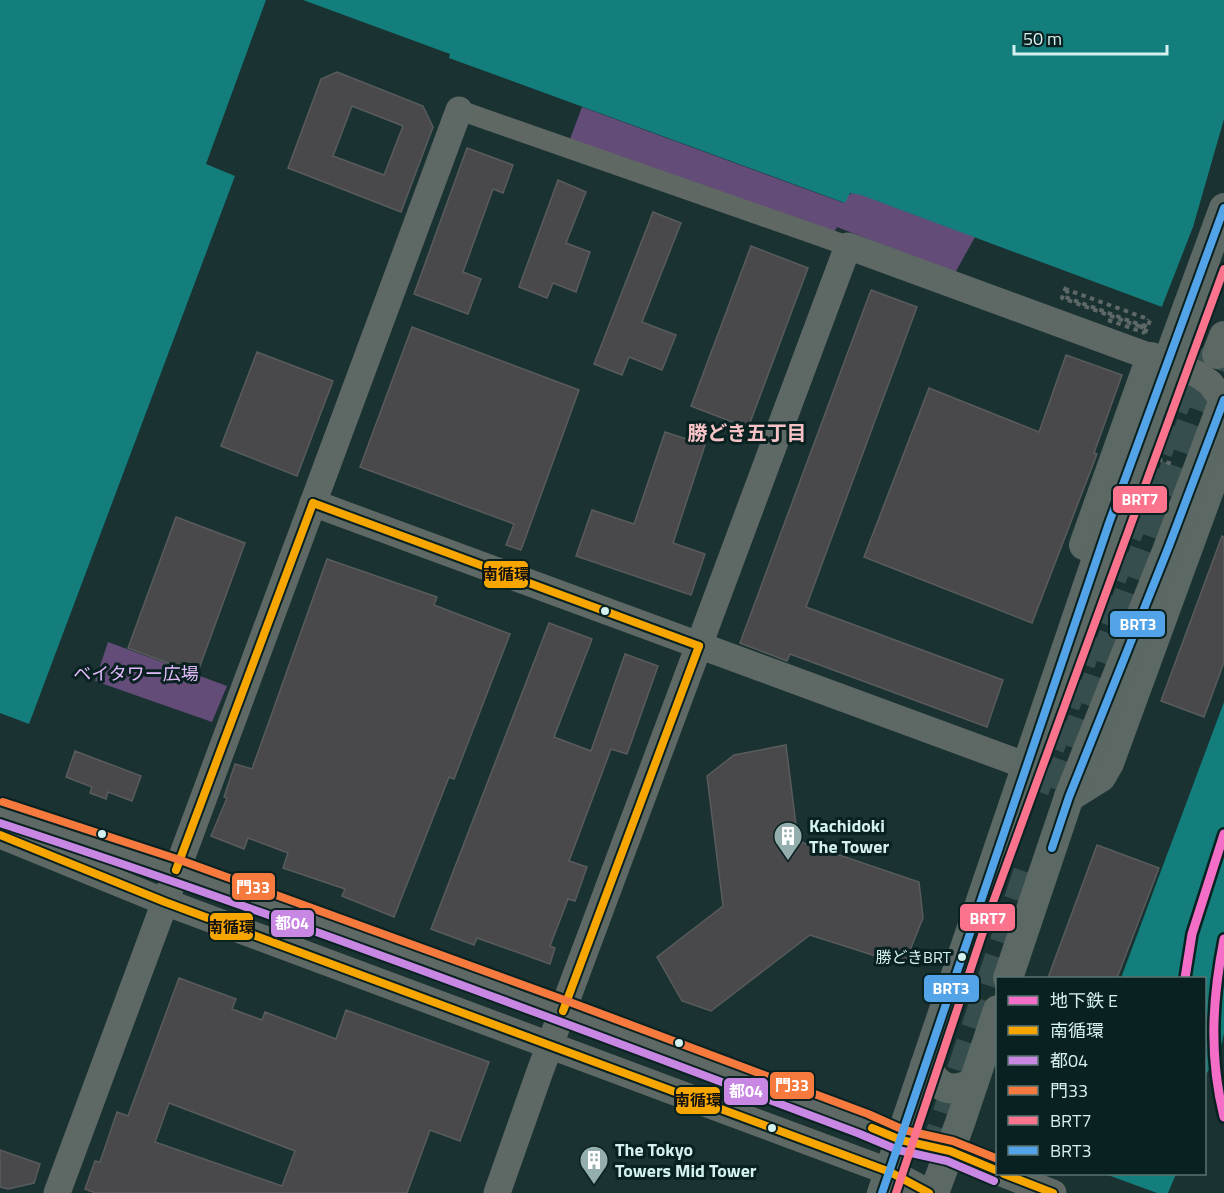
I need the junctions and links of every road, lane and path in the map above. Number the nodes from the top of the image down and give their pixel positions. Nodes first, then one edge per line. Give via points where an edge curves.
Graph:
1 (459, 110) joint
2 (1224, 208) edge
3 (848, 246) junction
4 (1224, 269) edge
5 (1108, 320) dead end
6 (1138, 324) dead end
7 (1212, 345) tunnel mouth
8 (1151, 357) junction
9 (1224, 401) edge
10 (1118, 445) junction
11 (1221, 458) edge
12 (313, 502) junction
13 (699, 646) junction
14 (1019, 763) junction
15 (1069, 797) junction
16 (0, 812) edge
17 (0, 835) edge
18 (176, 870) junction
19 (979, 901) junction
20 (165, 902) junction
21 (1008, 977) edge
22 (563, 1011) junction
23 (996, 1016) edge
24 (550, 1046) junction
25 (925, 1066) junction
26 (973, 1084) junction
27 (901, 1140) junction
28 (950, 1151) junction
29 (996, 1170) edge
30 (1009, 1175) edge
31 (886, 1182) edge
32 (1042, 1189) edge
33 (57, 1193) edge
34 (497, 1193) edge
35 (929, 1193) edge
36 (934, 1193) edge

1 - 3 street
1 - 12 street
2 - 19 main road, bridge via 1109,523
3 - 8 street
3 - 13 street
4 - 7 main road
5 - 6 path, bridge via 1145,333 1151,318 1066,287 1062,298 1144,328 1148,319 1068,290 1065,297
8 - 9 street via 1197,375 1210,383
8 - 10 main road
9 - 15 main road, bridge
10 - 11 path
10 - 14 main road via 1080,554
11 - 15 main road via 1108,763 1101,777
12 - 13 street
12 - 18 street
13 - 14 street
13 - 22 street
14 - 19 main road via 992,836
15 - 21 main road
16 - 18 street
17 - 20 street
18 - 20 street
18 - 22 street
19 - 25 main road
20 - 24 street
20 - 33 street
22 - 24 street
22 - 27 street
23 - 26 main road
24 - 31 street
24 - 34 street
25 - 26 main road via 942,1087
25 - 27 main road
26 - 28 main road
27 - 28 street
27 - 31 main road
28 - 29 street
28 - 36 main road
30 - 32 street
31 - 35 street

